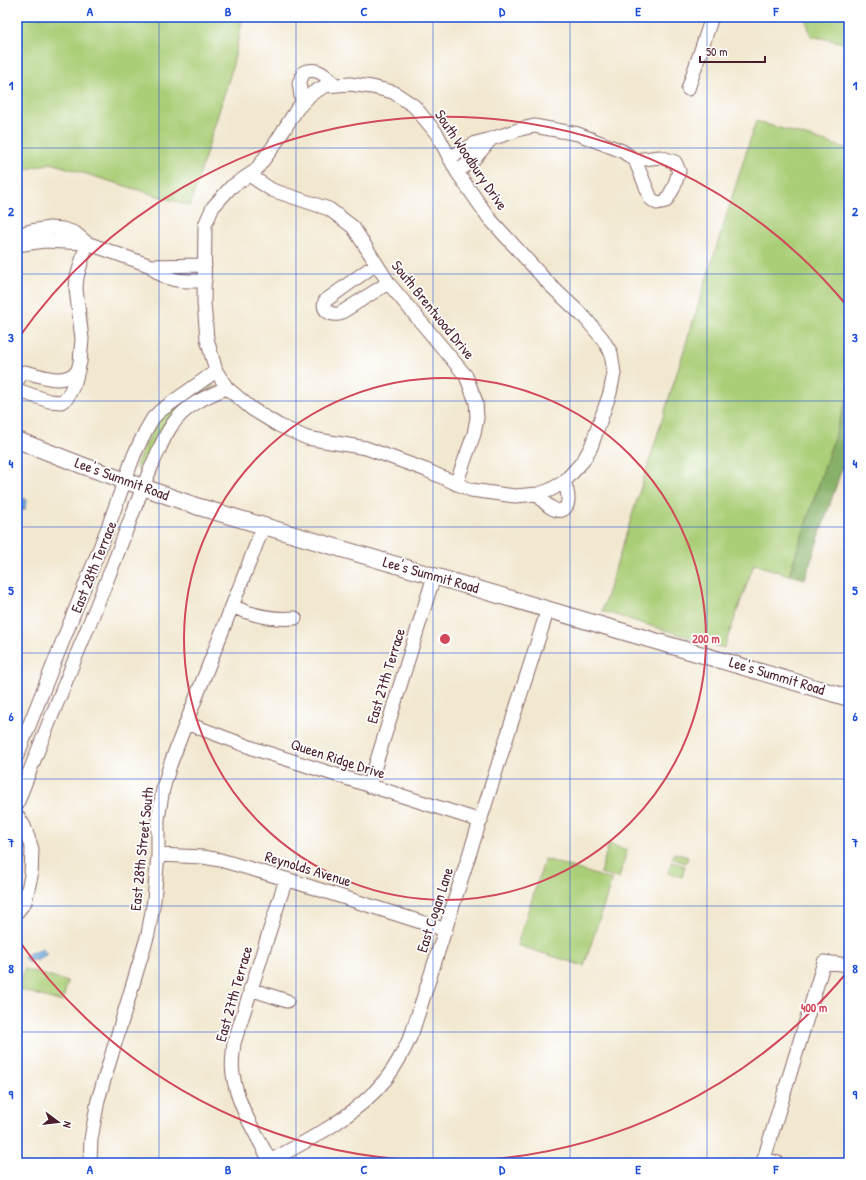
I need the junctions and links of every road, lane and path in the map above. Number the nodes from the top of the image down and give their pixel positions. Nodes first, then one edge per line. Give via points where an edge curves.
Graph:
1 (712, 17) edge
2 (336, 85) junction
3 (688, 89) dead end
4 (302, 103) junction
5 (491, 139) junction
6 (449, 158) junction
7 (636, 160) dead end
8 (458, 172) junction
9 (249, 175) junction
10 (17, 235) edge
11 (87, 243) junction
12 (17, 245) edge
13 (205, 264) junction
14 (376, 264) junction
15 (151, 266) junction
16 (205, 281) junction
17 (388, 283) junction
18 (78, 371) junction
19 (216, 371) junction
20 (17, 381) edge
21 (17, 388) edge
22 (227, 388) junction
23 (17, 440) edge
24 (125, 481) junction
25 (564, 482) junction
26 (456, 484) junction
27 (142, 487) junction
28 (538, 494) junction
29 (264, 525) junction
30 (434, 576) junction
31 (232, 606) junction
32 (548, 609) junction
33 (295, 618) dead end
34 (849, 698) edge
35 (186, 723) junction
36 (17, 756) edge
37 (369, 786) junction
38 (17, 804) edge
39 (17, 815) edge
40 (481, 821) junction
41 (158, 855) junction
42 (286, 879) junction
43 (17, 912) edge
44 (446, 930) junction
45 (849, 965) edge
46 (250, 989) junction
47 (287, 1001) dead end
48 (269, 1162) edge
49 (90, 1163) edge
50 (778, 1163) edge

1 - 3 street
2 - 4 street, South Woodbury Drive via 325,86
2 - 4 street via 318,71 312,69 304,72 300,83
2 - 6 street, South Woodbury Drive via 350,84 393,92 414,106 437,134
4 - 9 street, South Woodbury Drive via 274,147
5 - 6 street via 476,143
5 - 7 street via 534,126 578,134 622,151
5 - 8 street via 475,158
6 - 8 street, South Woodbury Drive
8 - 25 street, South Woodbury Drive via 489,218 549,284 585,318 611,353 614,373 610,393 591,447 583,461
9 - 13 street via 232,187 213,208 205,225
9 - 14 street, South Brentwood Drive via 272,190 329,209 353,227
10 - 11 street via 50,228 75,233
11 - 12 street via 44,241
11 - 15 street
11 - 18 street via 76,289 82,339
13 - 15 street
13 - 16 street
14 - 17 street, South Brentwood Drive
14 - 17 street via 325,301 324,309 331,314 339,314
15 - 16 street via 174,280
16 - 19 street via 207,339
17 - 26 street, South Brentwood Drive via 466,376 476,402 474,434
18 - 20 street via 63,380 25,372
18 - 21 street via 67,398 61,402 49,401
19 - 22 street
19 - 24 street, East 28th Terrace via 153,418 139,443
22 - 26 street via 252,410 307,438 366,448 419,467
22 - 27 street, East 28th Terrace via 214,392 186,409 177,419
23 - 24 main road, Lee's Summit Road
24 - 27 main road, Lee's Summit Road
24 - 36 street, East 28th Terrace
25 - 28 street
25 - 28 street via 568,500 566,508 562,511 552,509
26 - 28 street via 471,490 515,496
27 - 29 main road, Lee's Summit Road via 196,506
27 - 38 street, East 28th Terrace
29 - 30 main road, Lee's Summit Road
29 - 31 street, East 28th Street South
30 - 32 main road, Lee's Summit Road
30 - 37 street, East 27th Terrace
31 - 33 street via 264,618
31 - 35 street, East 28th Street South
32 - 34 main road, Lee's Summit Road
32 - 40 street, East Cogan Lane
35 - 37 street, Queen Ridge Drive via 258,750
35 - 41 street, East 28th Street South via 163,789 158,819
37 - 40 street, Queen Ridge Drive
39 - 43 street via 32,849 31,876 25,902
40 - 44 street, East Cogan Lane
41 - 42 street, Reynolds Avenue via 196,856 220,860
41 - 49 street, East 28th Street South via 148,934 98,1100 91,1138
42 - 44 street, Reynolds Avenue
42 - 46 street, East 27th Terrace
44 - 48 street, East Cogan Lane via 412,1034 387,1078 364,1103 344,1119
45 - 50 street via 824,962 764,1159
46 - 47 street
46 - 48 street, East 27th Terrace via 234,1043 233,1074 240,1102

